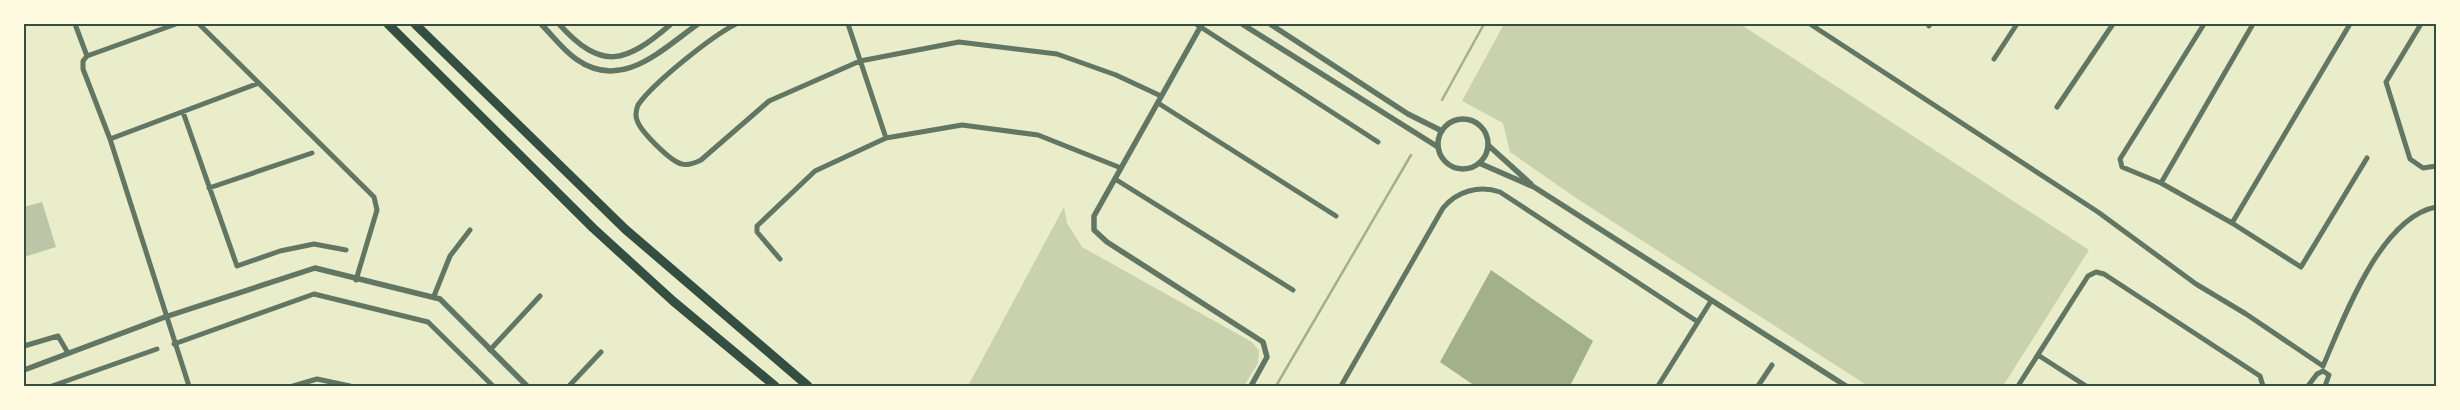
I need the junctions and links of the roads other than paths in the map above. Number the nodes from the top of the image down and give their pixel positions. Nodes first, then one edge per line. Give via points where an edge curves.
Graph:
1 (75, 24) edge
2 (176, 24) edge
3 (199, 24) edge
4 (388, 24) edge
5 (415, 24) edge
6 (541, 24) edge
7 (559, 24) edge
8 (671, 24) edge
9 (698, 24) edge
10 (736, 24) edge
11 (848, 24) edge
12 (1242, 24) edge
13 (1270, 24) edge
14 (1810, 24) edge
15 (2017, 24) edge
16 (2113, 24) edge
17 (2204, 24) edge
18 (2253, 24) edge
19 (2350, 24) edge
20 (2421, 24) edge
21 (1200, 25) edge
22 (87, 56) junction
23 (1994, 59) dead end
24 (860, 61) junction
25 (259, 83) junction
26 (1162, 96) junction
27 (1158, 103) junction
28 (2057, 107) dead end
29 (183, 112) junction
30 (1442, 131) junction
31 (886, 138) junction
32 (110, 139) junction
33 (1378, 142) dead end
34 (1488, 145) junction
35 (1438, 147) junction
36 (312, 153) dead end
37 (2367, 158) dead end
38 (1479, 163) junction
39 (2436, 166) edge
40 (1121, 168) junction
41 (1115, 179) junction
42 (2161, 184) junction
43 (1534, 187) junction
44 (209, 188) junction
45 (2436, 207) edge
46 (1336, 216) dead end
47 (2232, 223) junction
48 (470, 230) dead end
49 (346, 250) dead end
50 (780, 260) dead end
51 (356, 280) junction
52 (1293, 290) dead end
53 (434, 296) junction
54 (540, 296) dead end
55 (1711, 301) junction
56 (165, 317) junction
57 (1698, 322) junction
58 (174, 344) junction
59 (24, 346) edge
60 (157, 349) dead end
61 (490, 350) junction
62 (601, 352) dead end
63 (68, 353) junction
64 (2038, 355) junction
65 (1772, 365) dead end
66 (24, 370) edge
67 (1836, 380) junction
68 (52, 386) edge
69 (189, 386) edge
70 (293, 386) edge
71 (350, 386) edge
72 (493, 386) edge
73 (527, 386) edge
74 (569, 386) edge
75 (775, 386) edge
76 (808, 386) edge
77 (1251, 386) edge
78 (1341, 386) edge
79 (1658, 386) edge
80 (1758, 386) edge
81 (1831, 386) edge
82 (1846, 386) edge
83 (2018, 386) edge
84 (2086, 386) edge
85 (2263, 386) edge
86 (2308, 386) edge
87 (2325, 386) edge

1 - 22 street
2 - 22 street
3 - 25 street
4 - 75 highway via 593,228 673,301
5 - 76 highway via 625,229
6 - 9 street via 576,59 597,69 618,71 639,65
7 - 8 street via 585,49 614,57 634,52
10 - 24 street via 691,56 638,105 639,126 677,163 696,163 770,100
11 - 24 street
12 - 35 street
13 - 30 street via 1400,109
14 - 45 street via 2098,212 2196,284 2324,366 2375,258 2409,218
15 - 23 street
16 - 28 street
17 - 42 street via 2120,159 2122,167
18 - 42 street
19 - 47 street
20 - 39 street via 2388,78 2387,88 2410,159 2423,168
21 - 26 street
21 - 33 street
22 - 32 street via 83,69
24 - 26 street via 959,42 1057,54
24 - 31 street
25 - 29 street
25 - 51 street via 374,197 377,210
26 - 27 street
27 - 40 street
27 - 46 street
29 - 32 street
29 - 44 street
30 - 34 street via 1454,120 1470,120 1483,129
30 - 35 street
31 - 40 street via 962,125 995,128 1038,134
31 - 50 street via 815,170 757,226 757,232
32 - 56 street
34 - 38 street
34 - 43 street
35 - 38 street via 1451,166 1466,169
36 - 44 street
37 - 47 street via 2301,266
38 - 43 street
40 - 41 street
41 - 52 street
41 - 77 street via 1094,216 1094,230 1106,242 1263,342 1267,357
42 - 47 street
43 - 55 street
44 - 49 street via 237,266 280,251 314,244
48 - 53 street via 450,256
51 - 53 street
51 - 56 street via 315,268 308,269
53 - 61 street via 447,304
54 - 61 street
55 - 57 street
55 - 67 street
56 - 58 street
56 - 63 street
57 - 78 street via 1500,192 1481,189 1460,194 1443,208
57 - 79 street
58 - 69 street
58 - 72 street via 314,294 428,322
59 - 63 street via 58,336
60 - 68 street
61 - 73 street
62 - 74 street
63 - 66 street
64 - 83 street
64 - 84 street
64 - 85 street via 2088,276 2096,272 2104,274 2260,376
65 - 80 street
67 - 81 street
67 - 82 street
70 - 71 street via 317,379
86 - 87 street via 2317,374 2324,371 2329,374

